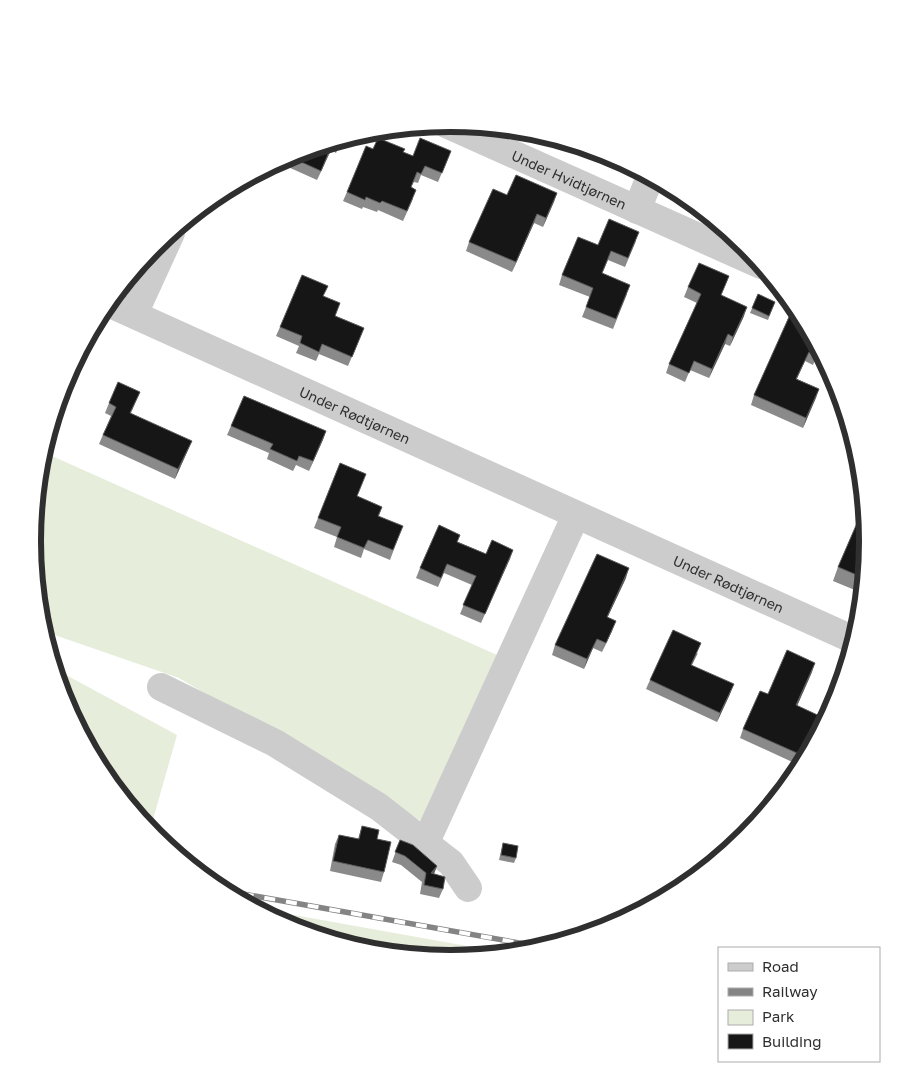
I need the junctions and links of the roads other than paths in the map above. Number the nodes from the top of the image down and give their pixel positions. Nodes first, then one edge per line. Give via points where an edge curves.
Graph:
1 (465, 133) edge
2 (648, 183) edge
3 (637, 210) junction
4 (163, 250) edge
5 (744, 258) edge
6 (116, 306) edge
7 (134, 314) junction
8 (576, 515) junction
9 (847, 637) edge
10 (161, 687) dead end
11 (425, 844) junction
12 (468, 888) dead end

1 - 3 street, Under Hvidtjørnen
2 - 3 street, Under Hvidtjørnen
3 - 5 street, Under Hvidtjørnen
4 - 7 street
6 - 7 street, Under Rødtjørnen
7 - 8 street, Under Rødtjørnen
8 - 9 street, Under Rødtjørnen
8 - 11 street
10 - 11 street via 275,742 379,807
11 - 12 street via 452,863

